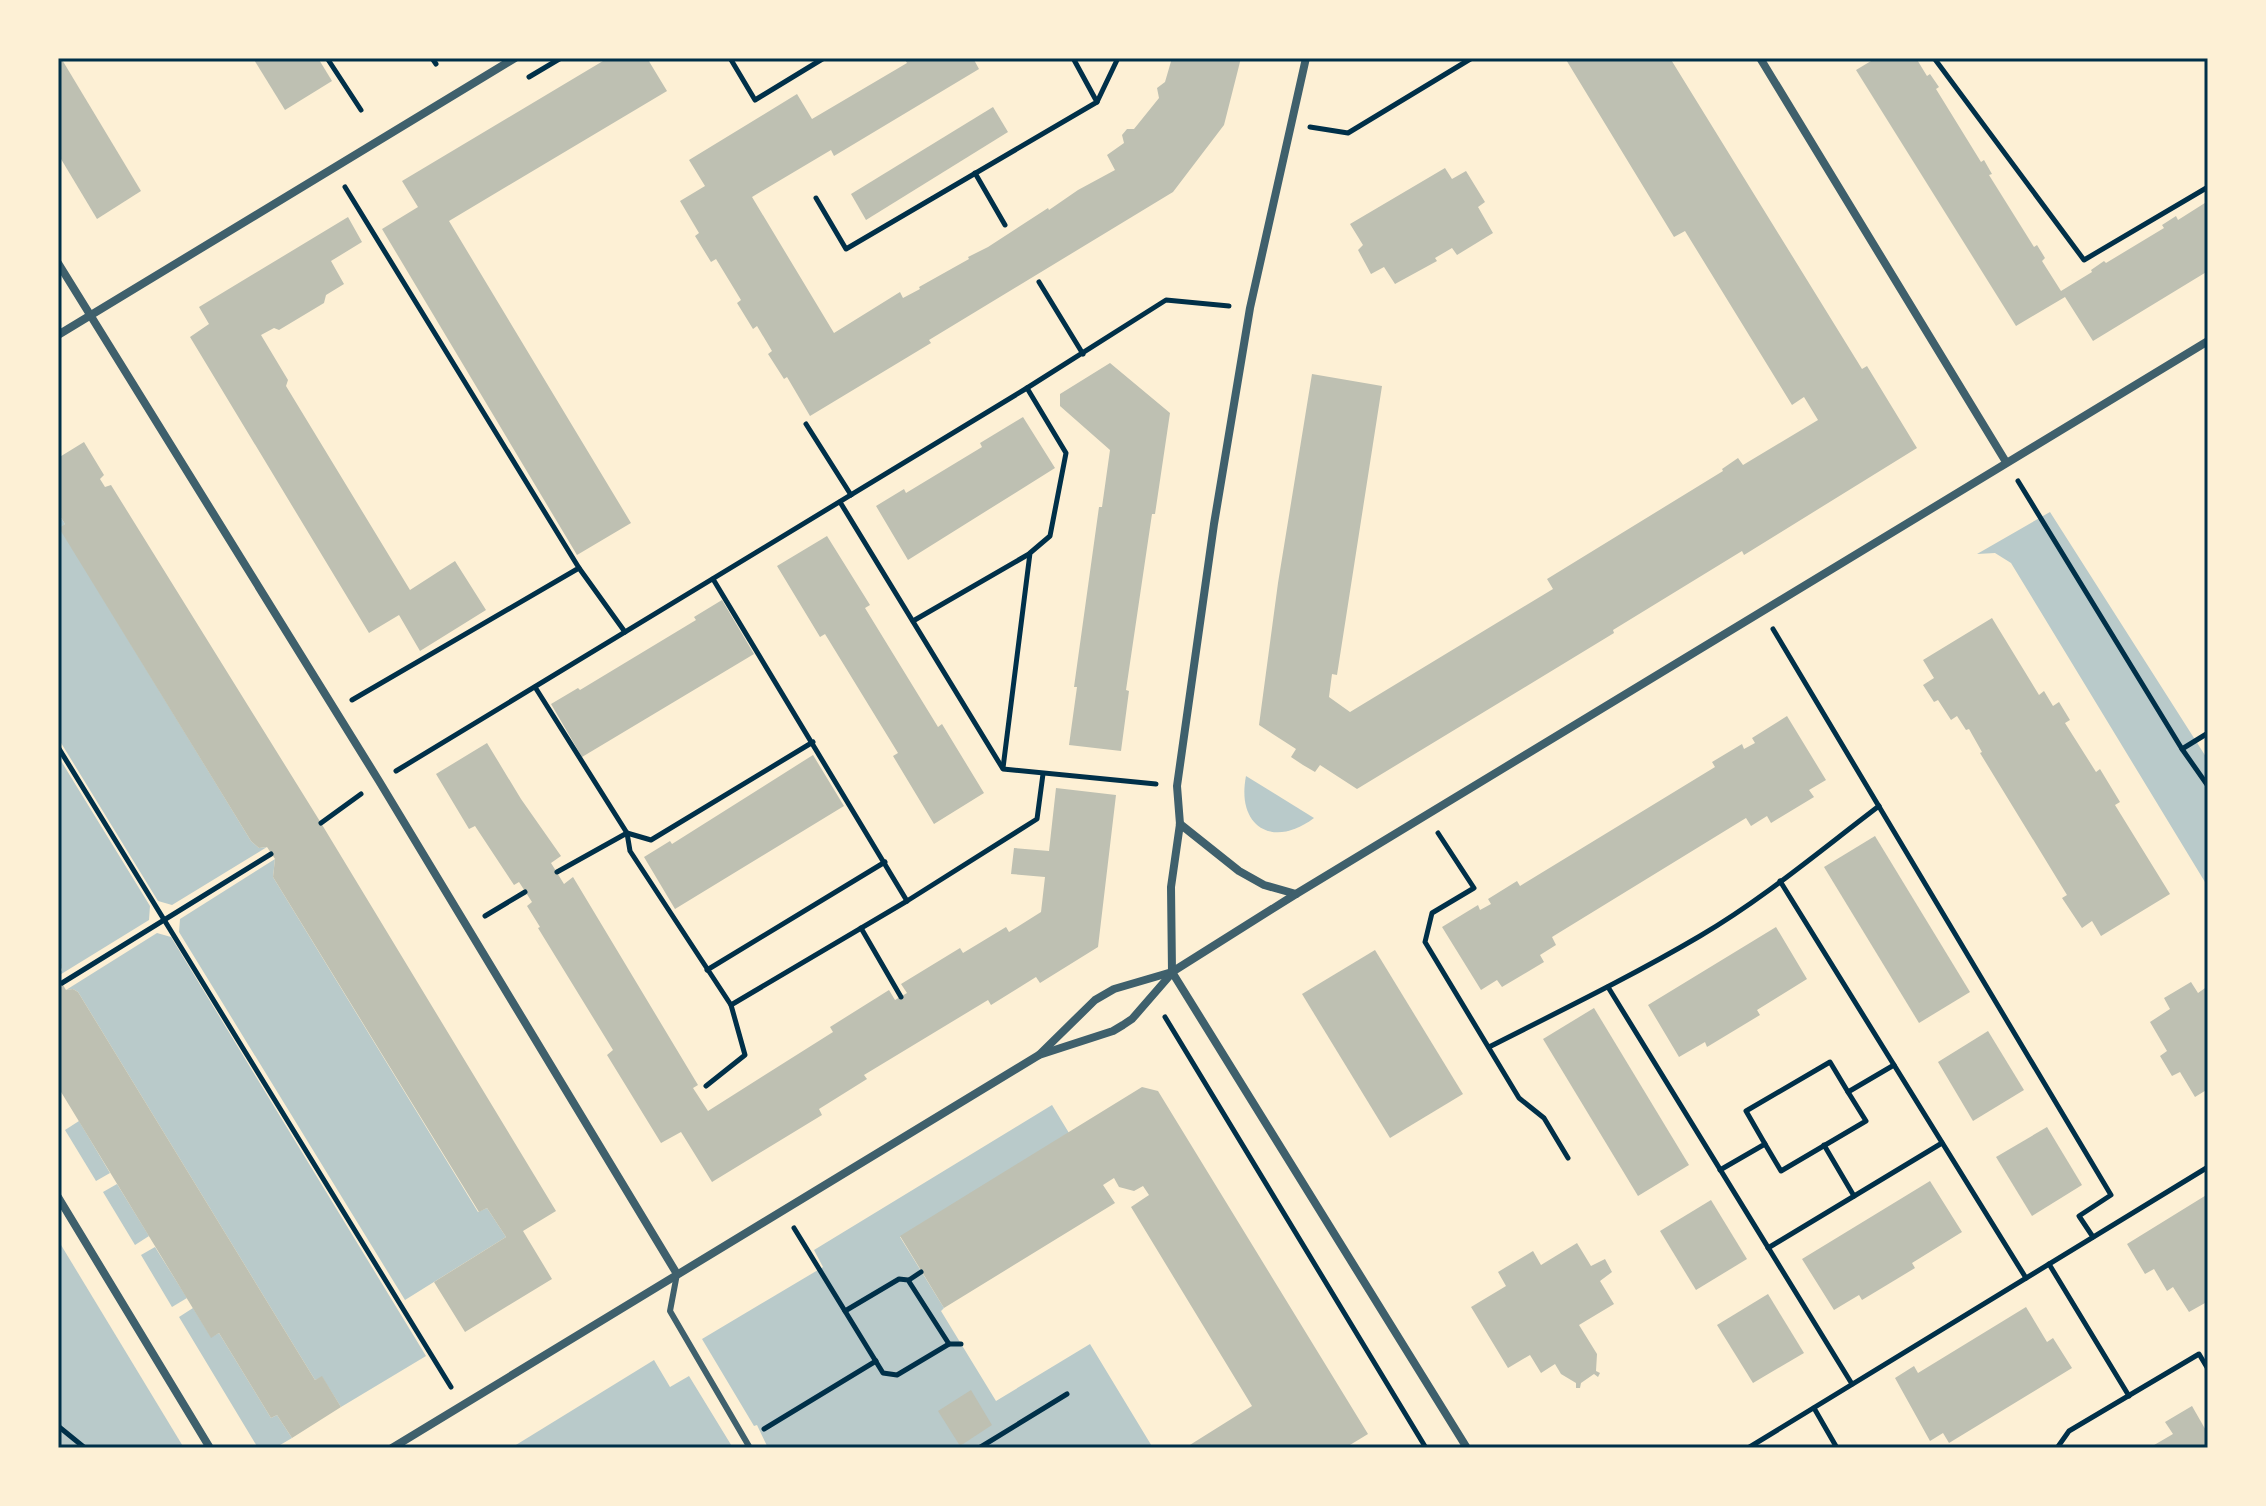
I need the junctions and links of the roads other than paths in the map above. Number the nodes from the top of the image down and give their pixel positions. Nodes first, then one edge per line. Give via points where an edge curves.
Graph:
1 (515, 58) edge
2 (1306, 58) edge
3 (1760, 58) edge
4 (58, 263) edge
5 (89, 315) junction
6 (58, 335) edge
7 (2208, 341) edge
8 (2006, 462) junction
9 (1180, 824) junction
10 (1296, 894) junction
11 (1172, 972) junction
12 (1039, 1055) junction
13 (58, 1197) edge
14 (677, 1274) junction
15 (210, 1448) edge
16 (392, 1448) edge
17 (750, 1448) edge
18 (1467, 1448) edge

1 - 5 street
2 - 9 street via 1250,308 1214,524 1177,786
3 - 8 street
4 - 5 street
5 - 6 street
5 - 14 street
7 - 8 street
8 - 10 street
9 - 10 street via 1239,871
9 - 11 street via 1171,887
10 - 11 street
11 - 12 street via 1095,1000
11 - 12 street via 1123,1025
11 - 18 street
12 - 14 street
13 - 15 street
14 - 16 street
14 - 17 lane via 670,1311

